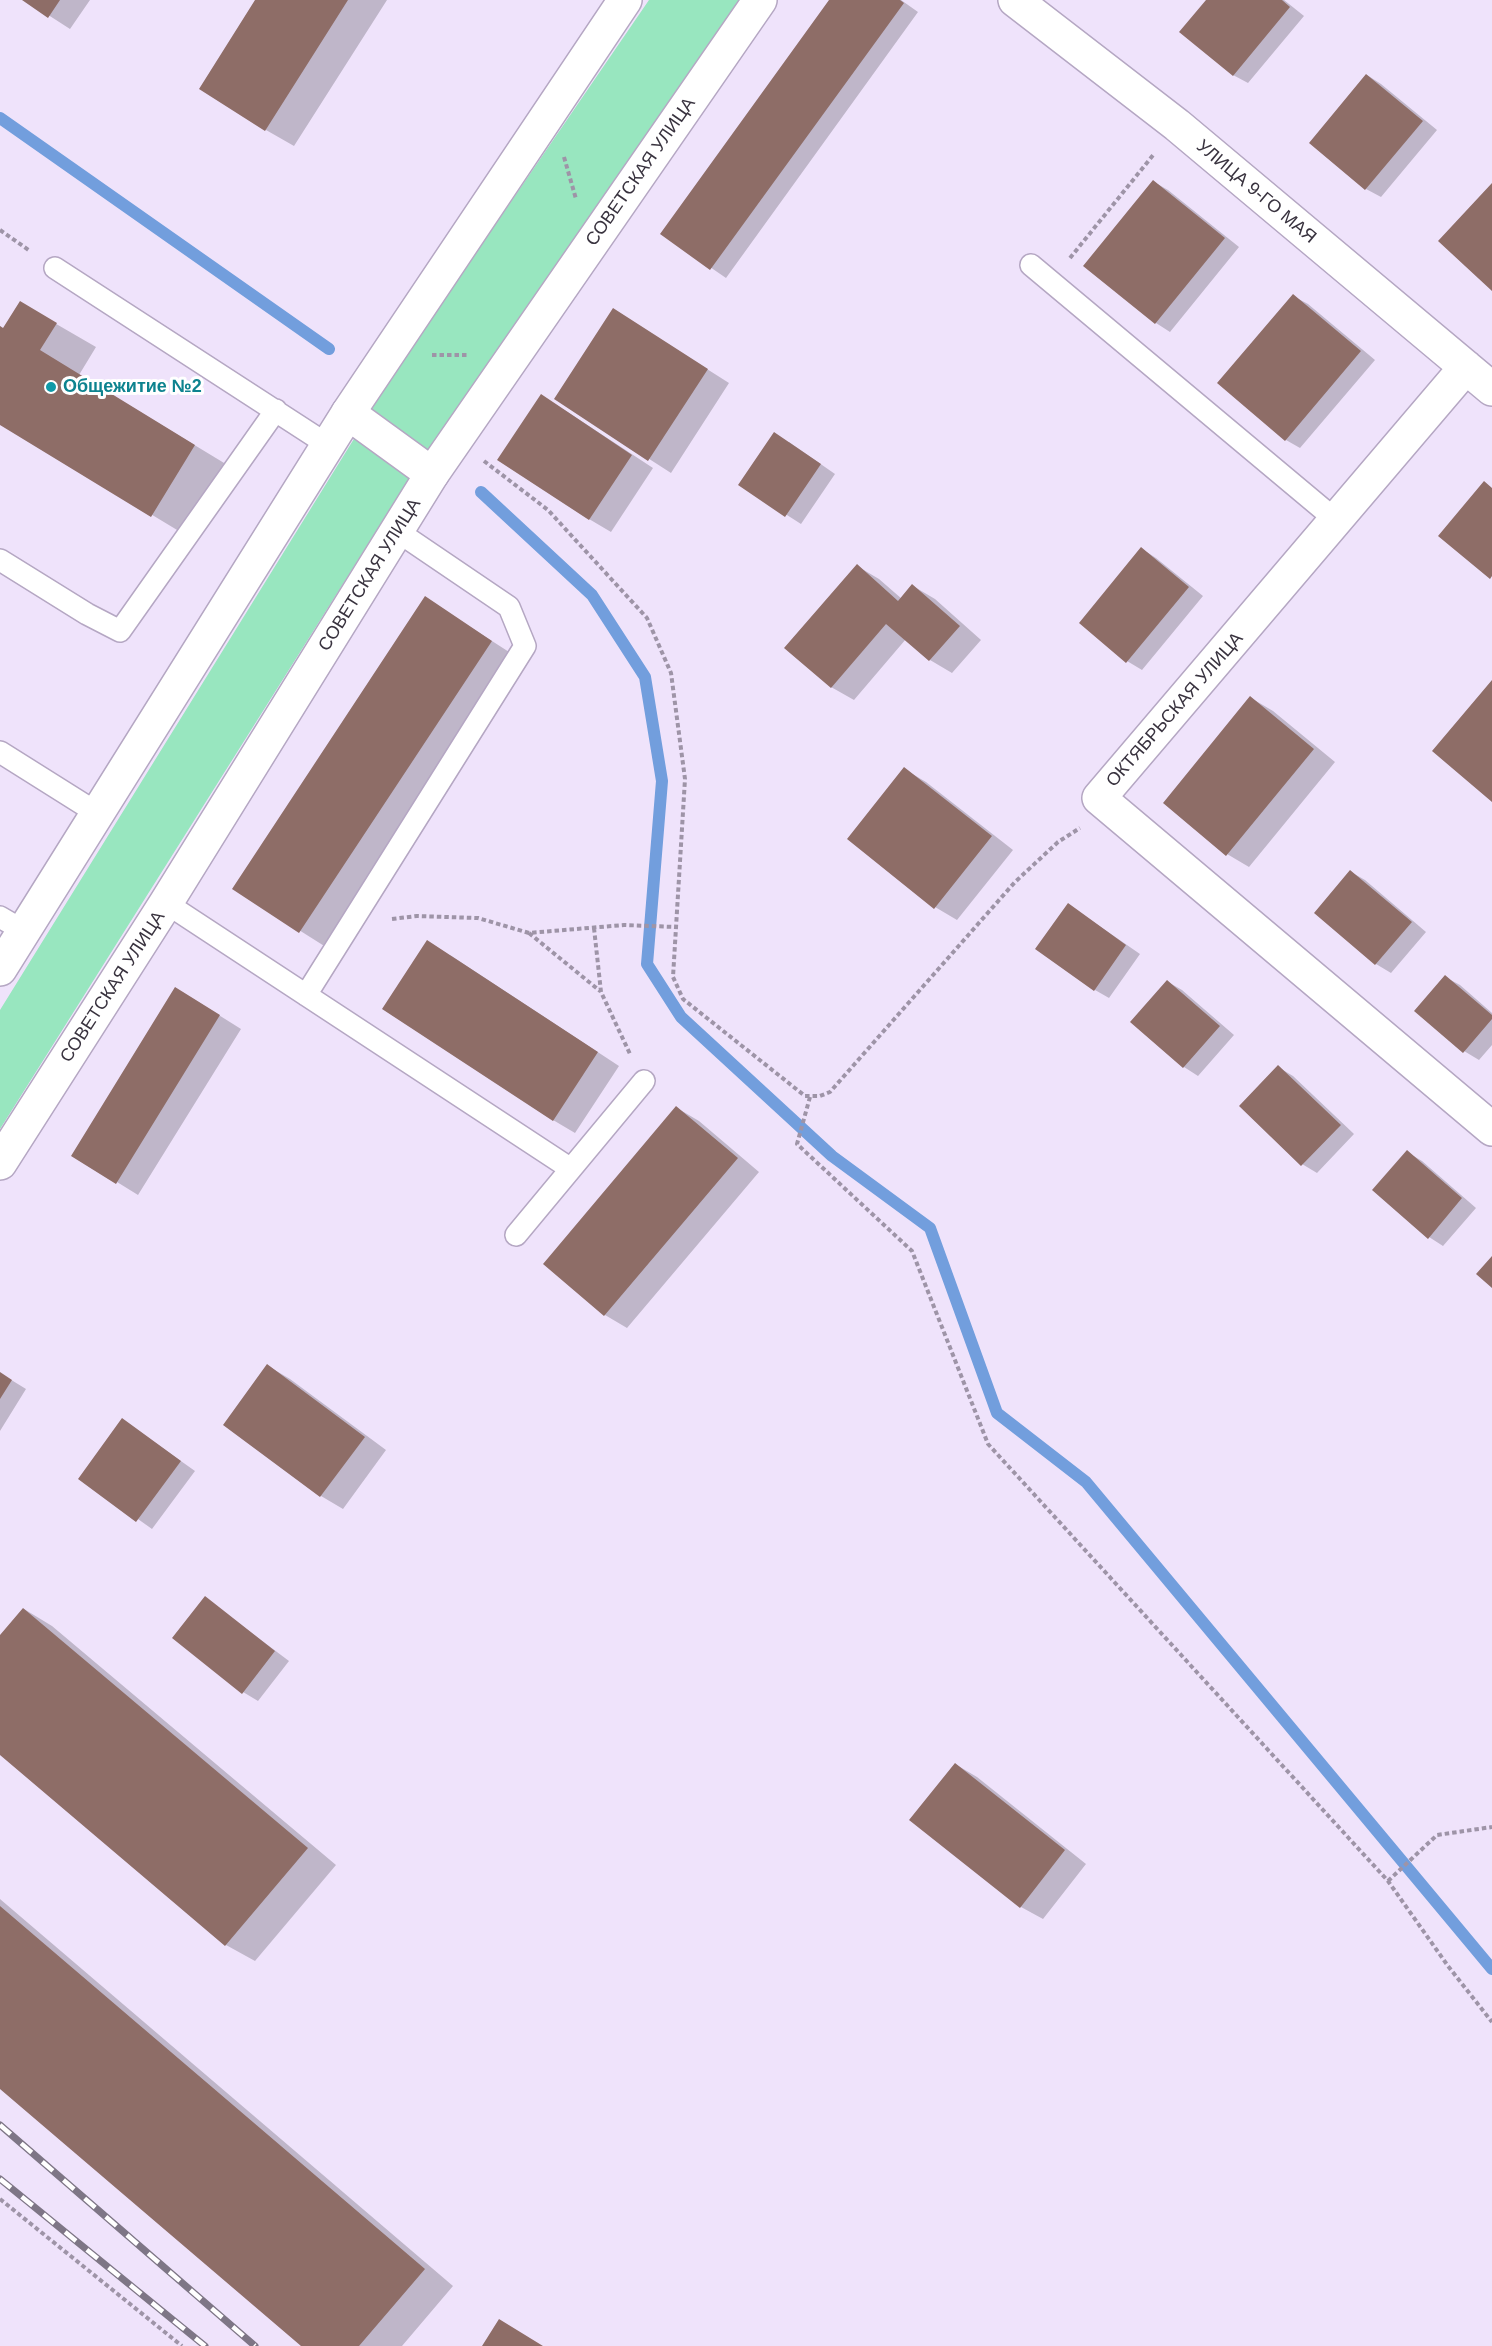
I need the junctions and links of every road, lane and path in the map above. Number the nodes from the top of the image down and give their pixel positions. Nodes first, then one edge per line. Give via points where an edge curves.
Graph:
1 (625, 0) edge
2 (760, 0) edge
3 (1015, 0) edge
4 (550, 109) junction
5 (1177, 125) junction
6 (590, 246) junction
7 (1031, 266) dead end
8 (55, 268) dead end
9 (1051, 282) junction
10 (386, 355) junction
11 (514, 355) junction
12 (1466, 367) junction
13 (1492, 390) edge
14 (276, 410) junction
15 (348, 413) junction
16 (456, 440) junction
17 (328, 445) junction
18 (432, 474) junction
19 (1337, 521) junction
20 (397, 531) junction
21 (0, 560) edge
22 (0, 752) edge
23 (1110, 808) junction
24 (97, 813) junction
25 (166, 903) junction
26 (12, 924) edge
27 (351, 924) junction
28 (676, 927) junction
29 (594, 928) junction
30 (529, 933) junction
31 (0, 969) edge
32 (602, 992) junction
33 (306, 995) junction
34 (644, 1081) joint
35 (810, 1097) junction
36 (1492, 1129) edge
37 (0, 1163) edge
38 (571, 1169) junction
39 (516, 1236) dead end
40 (1492, 1827) edge
41 (1388, 1881) junction
42 (1492, 2022) edge
43 (0, 2199) edge
44 (182, 2346) edge

1 - 4 main road
2 - 6 main road, СОВЕТСКАЯ УЛИЦА
3 - 5 main road, УЛИЦА 9-ГО МАЯ
4 - 6 path
4 - 10 main road
5 - 9 path
5 - 12 main road, УЛИЦА 9-ГО МАЯ
6 - 11 main road, СОВЕТСКАЯ УЛИЦА
7 - 9 lane
8 - 14 lane
9 - 19 lane
10 - 11 path
10 - 15 main road
11 - 16 main road, СОВЕТСКАЯ УЛИЦА
12 - 13 main road, УЛИЦА 9-ГО МАЯ
12 - 19 main road, ОКТЯБРЬСКАЯ УЛИЦА
14 - 17 lane
14 - 21 lane via 120,631
15 - 17 main road
15 - 18 main road
16 - 18 main road, СОВЕТСКАЯ УЛИЦА
16 - 28 path via 548,510 647,618 671,673 685,779
17 - 24 main road
18 - 20 main road, СОВЕТСКАЯ УЛИЦА
19 - 23 main road, ОКТЯБРЬСКАЯ УЛИЦА via 1099,798
20 - 25 main road, СОВЕТСКАЯ УЛИЦА
20 - 27 lane via 509,607 525,646
22 - 24 lane
23 - 35 path via 1058,842 1015,882 830,1092
23 - 36 main road, ОКТЯБРЬСКАЯ УЛИЦА
24 - 26 main road
25 - 33 lane
25 - 37 main road, СОВЕТСКАЯ УЛИЦА
26 - 31 main road
27 - 30 path via 417,916 478,918
27 - 33 lane
28 - 29 path
28 - 35 path via 673,977 683,999 793,1088
29 - 30 path
29 - 32 path
30 - 32 path
32 - 34 path
33 - 38 lane
34 - 38 lane
35 - 41 path via 797,1144 912,1251 988,1444
38 - 39 lane
40 - 41 path via 1437,1835
41 - 42 path
43 - 44 path

